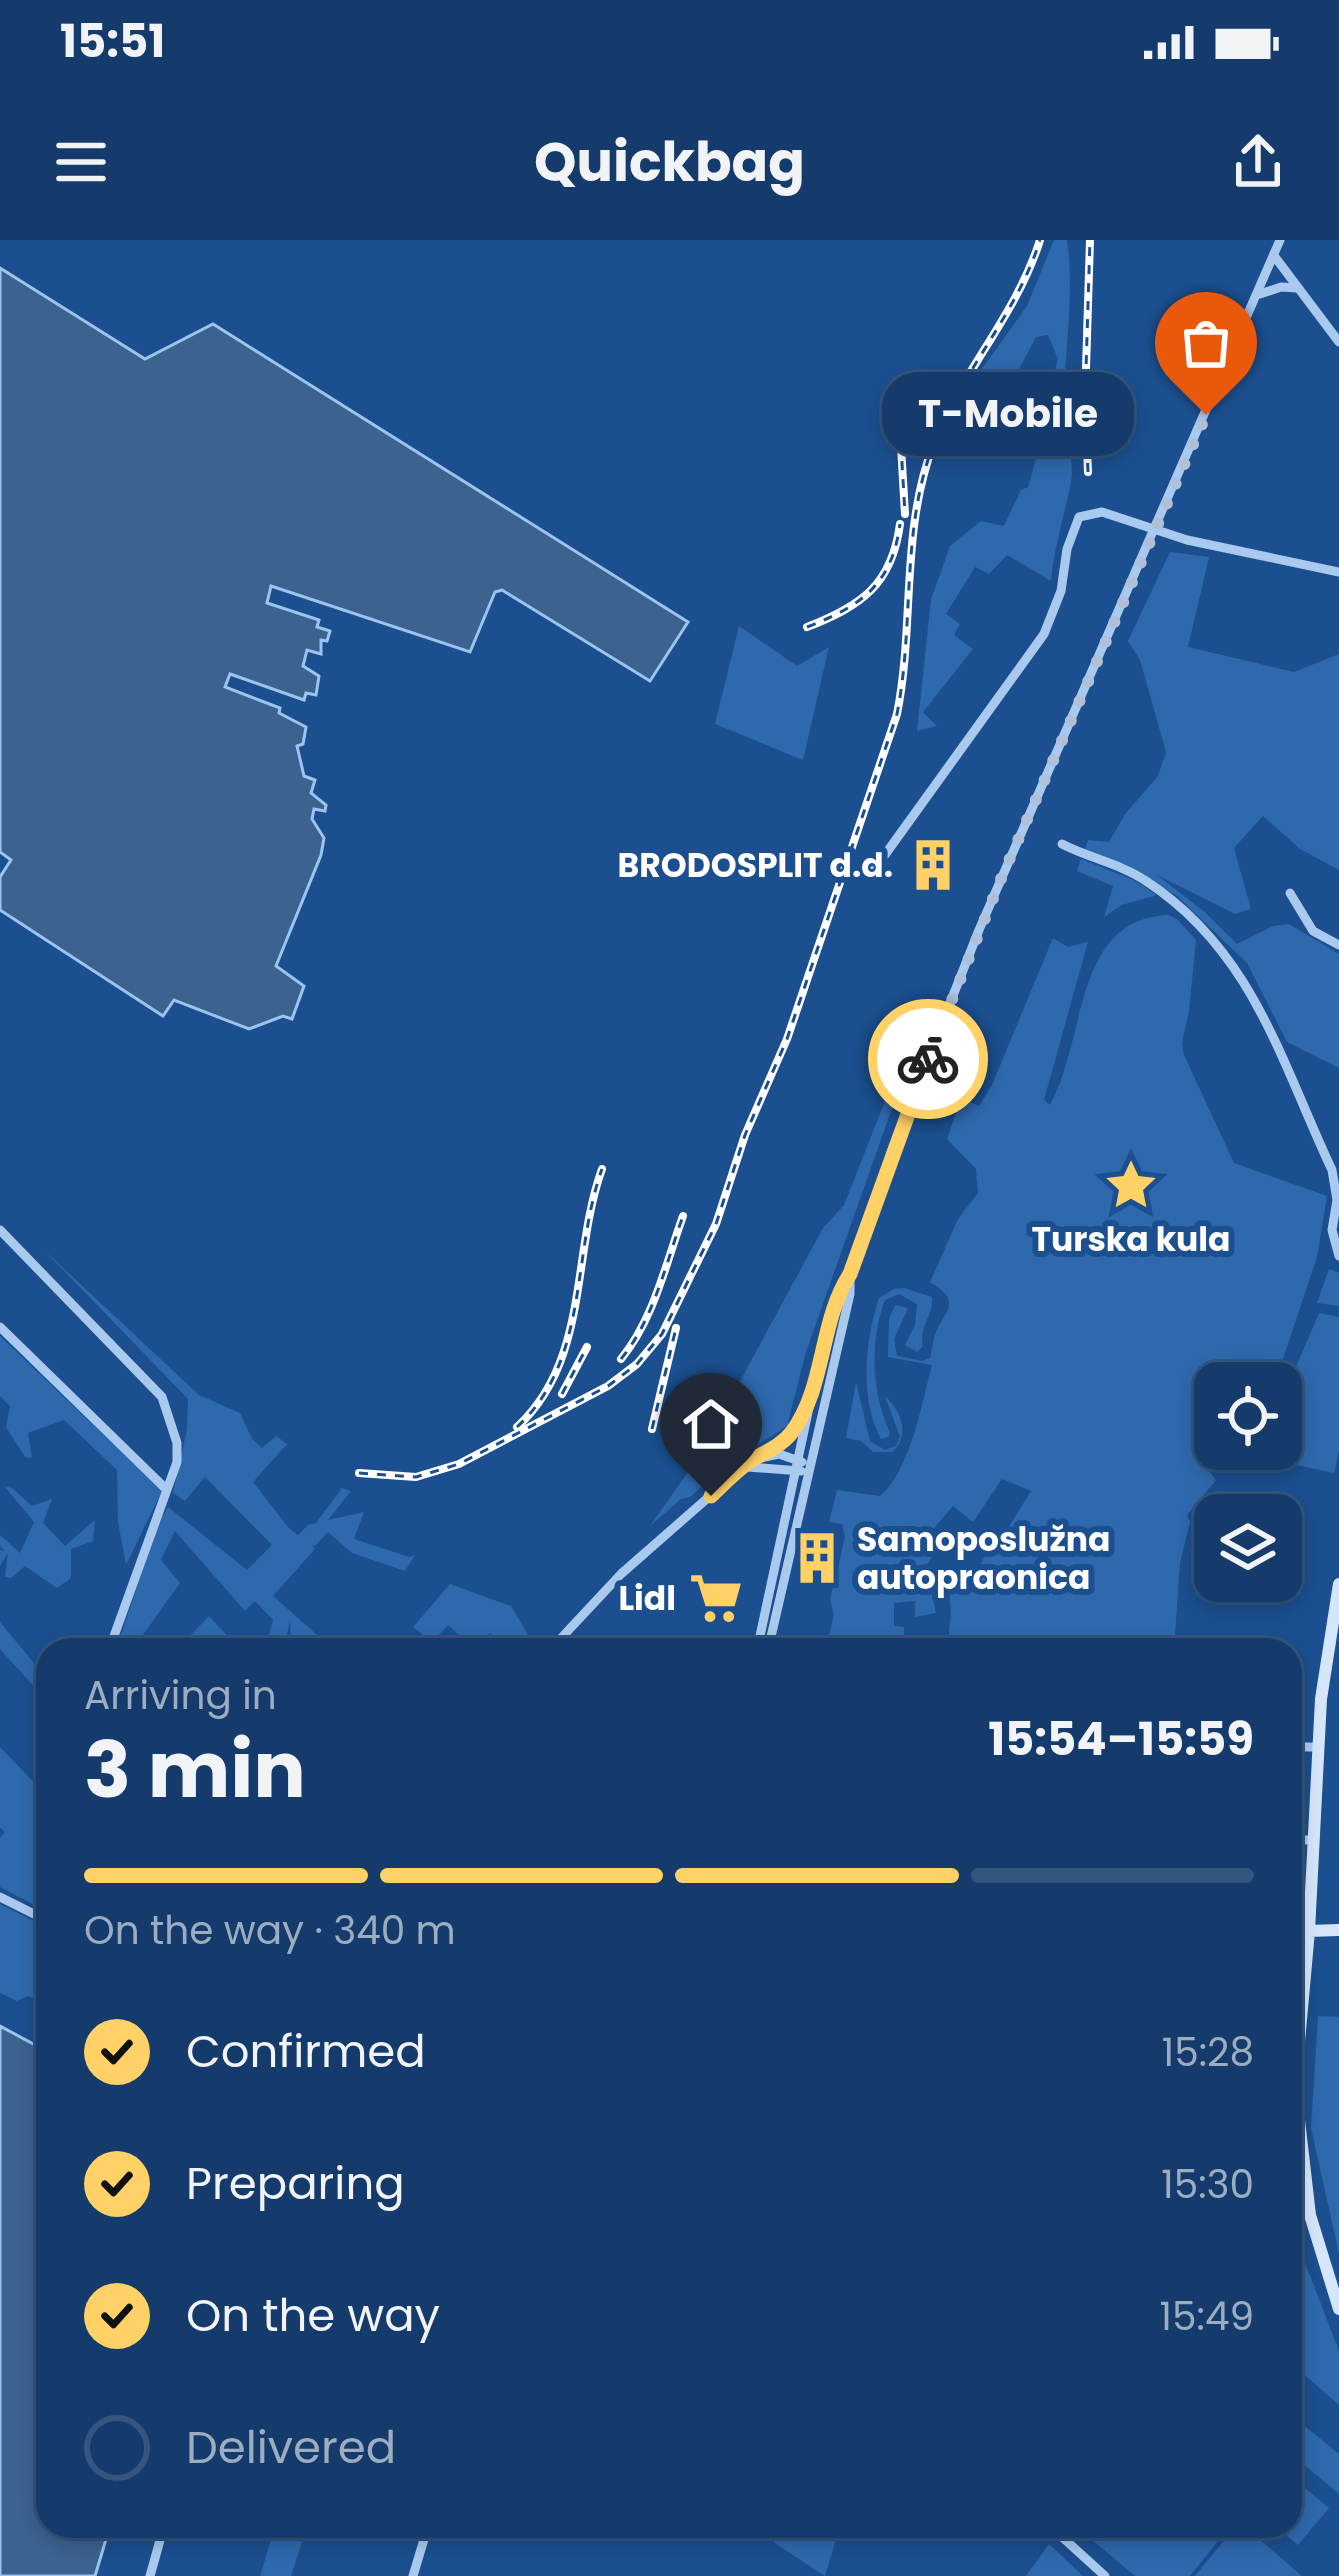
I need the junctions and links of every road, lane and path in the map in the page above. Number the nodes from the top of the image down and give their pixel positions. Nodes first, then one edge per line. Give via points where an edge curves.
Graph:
1 (1276, 240) edge
2 (1275, 256) junction
3 (1298, 288) junction
4 (1260, 293) junction
5 (1339, 343) edge
6 (1155, 531) junction
7 (1339, 572) edge
8 (1062, 844) dead end
9 (869, 877) dead end
10 (1290, 893) dead end
11 (1339, 944) edge
12 (0, 1230) edge
13 (1339, 1256) edge
14 (850, 1274) junction
15 (0, 1327) edge
16 (812, 1390) junction
17 (761, 1456) junction
18 (798, 1459) junction
19 (808, 1467) junction
20 (742, 1468) junction
21 (796, 1472) junction
22 (166, 1489) junction
23 (1339, 1584) edge
24 (113, 1638) edge
25 (561, 1638) edge
26 (761, 1638) edge
27 (771, 1638) edge
28 (1302, 1747) edge
29 (1317, 1748) junction
30 (1302, 1840) edge
31 (1312, 1840) junction
32 (0, 1897) edge
33 (36, 1916) edge
34 (1302, 1930) edge
35 (1339, 1930) edge
36 (1309, 1931) junction
37 (1302, 2008) edge
38 (1302, 2160) edge
39 (1339, 2308) edge
40 (161, 2538) edge
41 (424, 2538) edge
42 (1063, 2538) edge
43 (150, 2576) edge
44 (413, 2576) edge
45 (1105, 2576) edge

1 - 2 street
2 - 3 street
2 - 4 street
3 - 4 street
3 - 5 street
4 - 6 street
6 - 7 street
6 - 9 street via 1102,512 1079,517 1044,634
6 - 14 street via 979,930
8 - 13 street via 1145,880 1205,932 1257,999 1332,1170
10 - 11 street via 1313,931
12 - 22 street via 162,1397 177,1442
14 - 16 street
14 - 19 street
15 - 22 street
16 - 17 street via 790,1435
16 - 18 street
17 - 18 street
17 - 20 street
18 - 19 street
18 - 21 street
19 - 21 street
19 - 27 street
20 - 21 street
20 - 25 street
21 - 26 street
22 - 24 street
23 - 29 main road
28 - 29 street
29 - 31 main road
30 - 31 street
31 - 36 main road
32 - 33 street
34 - 36 street
35 - 36 main road
36 - 37 main road
38 - 39 main road
40 - 43 street
41 - 44 street
42 - 45 street

